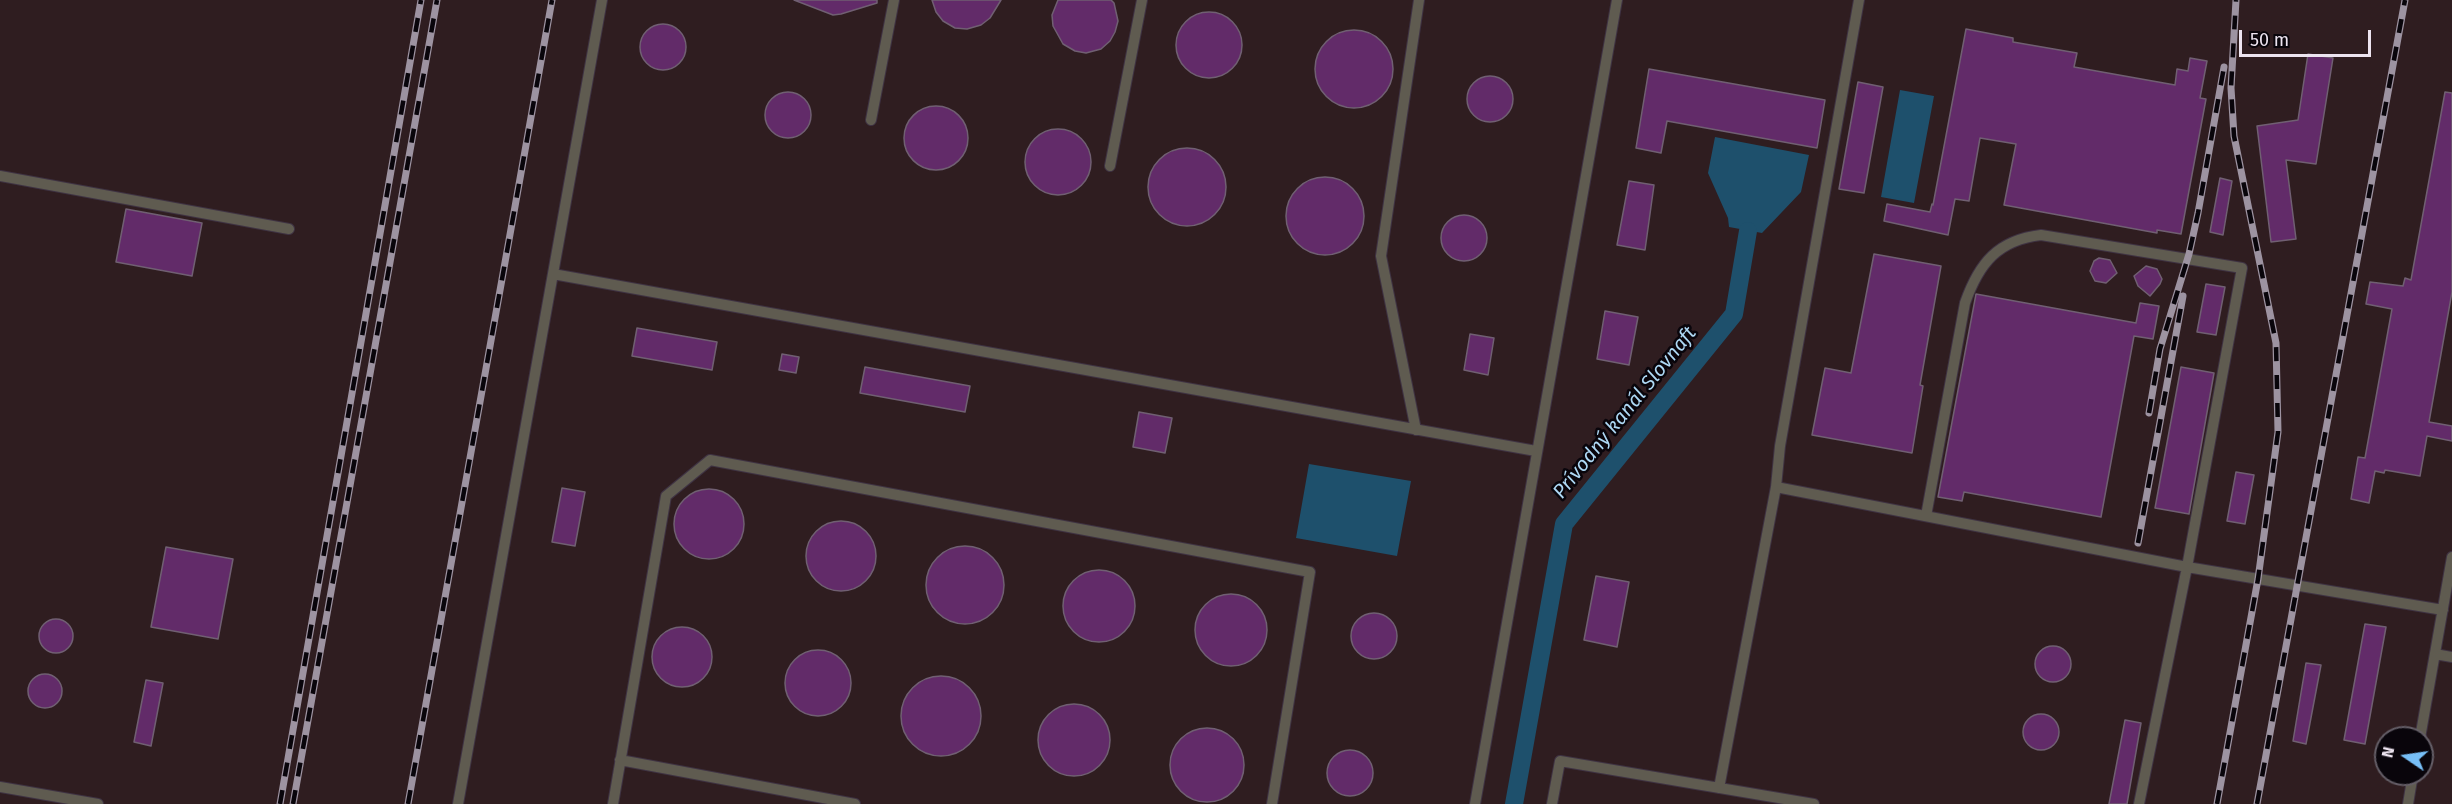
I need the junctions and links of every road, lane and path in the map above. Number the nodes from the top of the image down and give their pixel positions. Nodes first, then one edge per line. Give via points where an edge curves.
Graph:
1 (602, 0) edge
2 (894, 0) edge
3 (1142, 0) edge
4 (1419, 0) edge
5 (1617, 0) edge
6 (1859, 0) edge
7 (871, 120) dead end
8 (1110, 166) dead end
9 (0, 176) edge
10 (289, 229) dead end
11 (553, 274) junction
12 (1416, 430) junction
13 (1536, 451) junction
14 (1776, 487) junction
15 (1926, 516) junction
16 (2452, 557) edge
17 (2187, 567) junction
18 (2442, 610) junction
19 (2435, 654) junction
20 (2452, 657) edge
21 (2422, 726) edge
22 (621, 760) junction
23 (2412, 786) edge
24 (0, 788) edge
25 (1719, 788) junction
26 (98, 804) edge
27 (458, 804) edge
28 (613, 804) edge
29 (855, 804) edge
30 (1272, 804) edge
31 (1475, 804) edge
32 (1552, 804) edge
33 (1814, 804) edge
34 (2139, 804) edge
35 (2411, 804) edge

1 - 11 lane
2 - 7 lane
3 - 8 lane
4 - 12 lane via 1381,256
5 - 13 lane
6 - 14 lane
9 - 10 lane
11 - 12 lane
11 - 27 lane
12 - 13 lane
13 - 31 lane
14 - 15 lane
14 - 25 lane
15 - 17 lane
15 - 17 lane via 1965,303 1994,252 2024,237 2041,235 2242,268
16 - 18 lane
17 - 18 lane
17 - 34 lane
18 - 19 lane
19 - 20 lane
19 - 21 lane
22 - 28 lane
22 - 29 lane
22 - 30 lane via 666,496 710,460 1310,572
23 - 35 lane
24 - 26 lane
25 - 32 lane via 1560,761
25 - 33 lane

